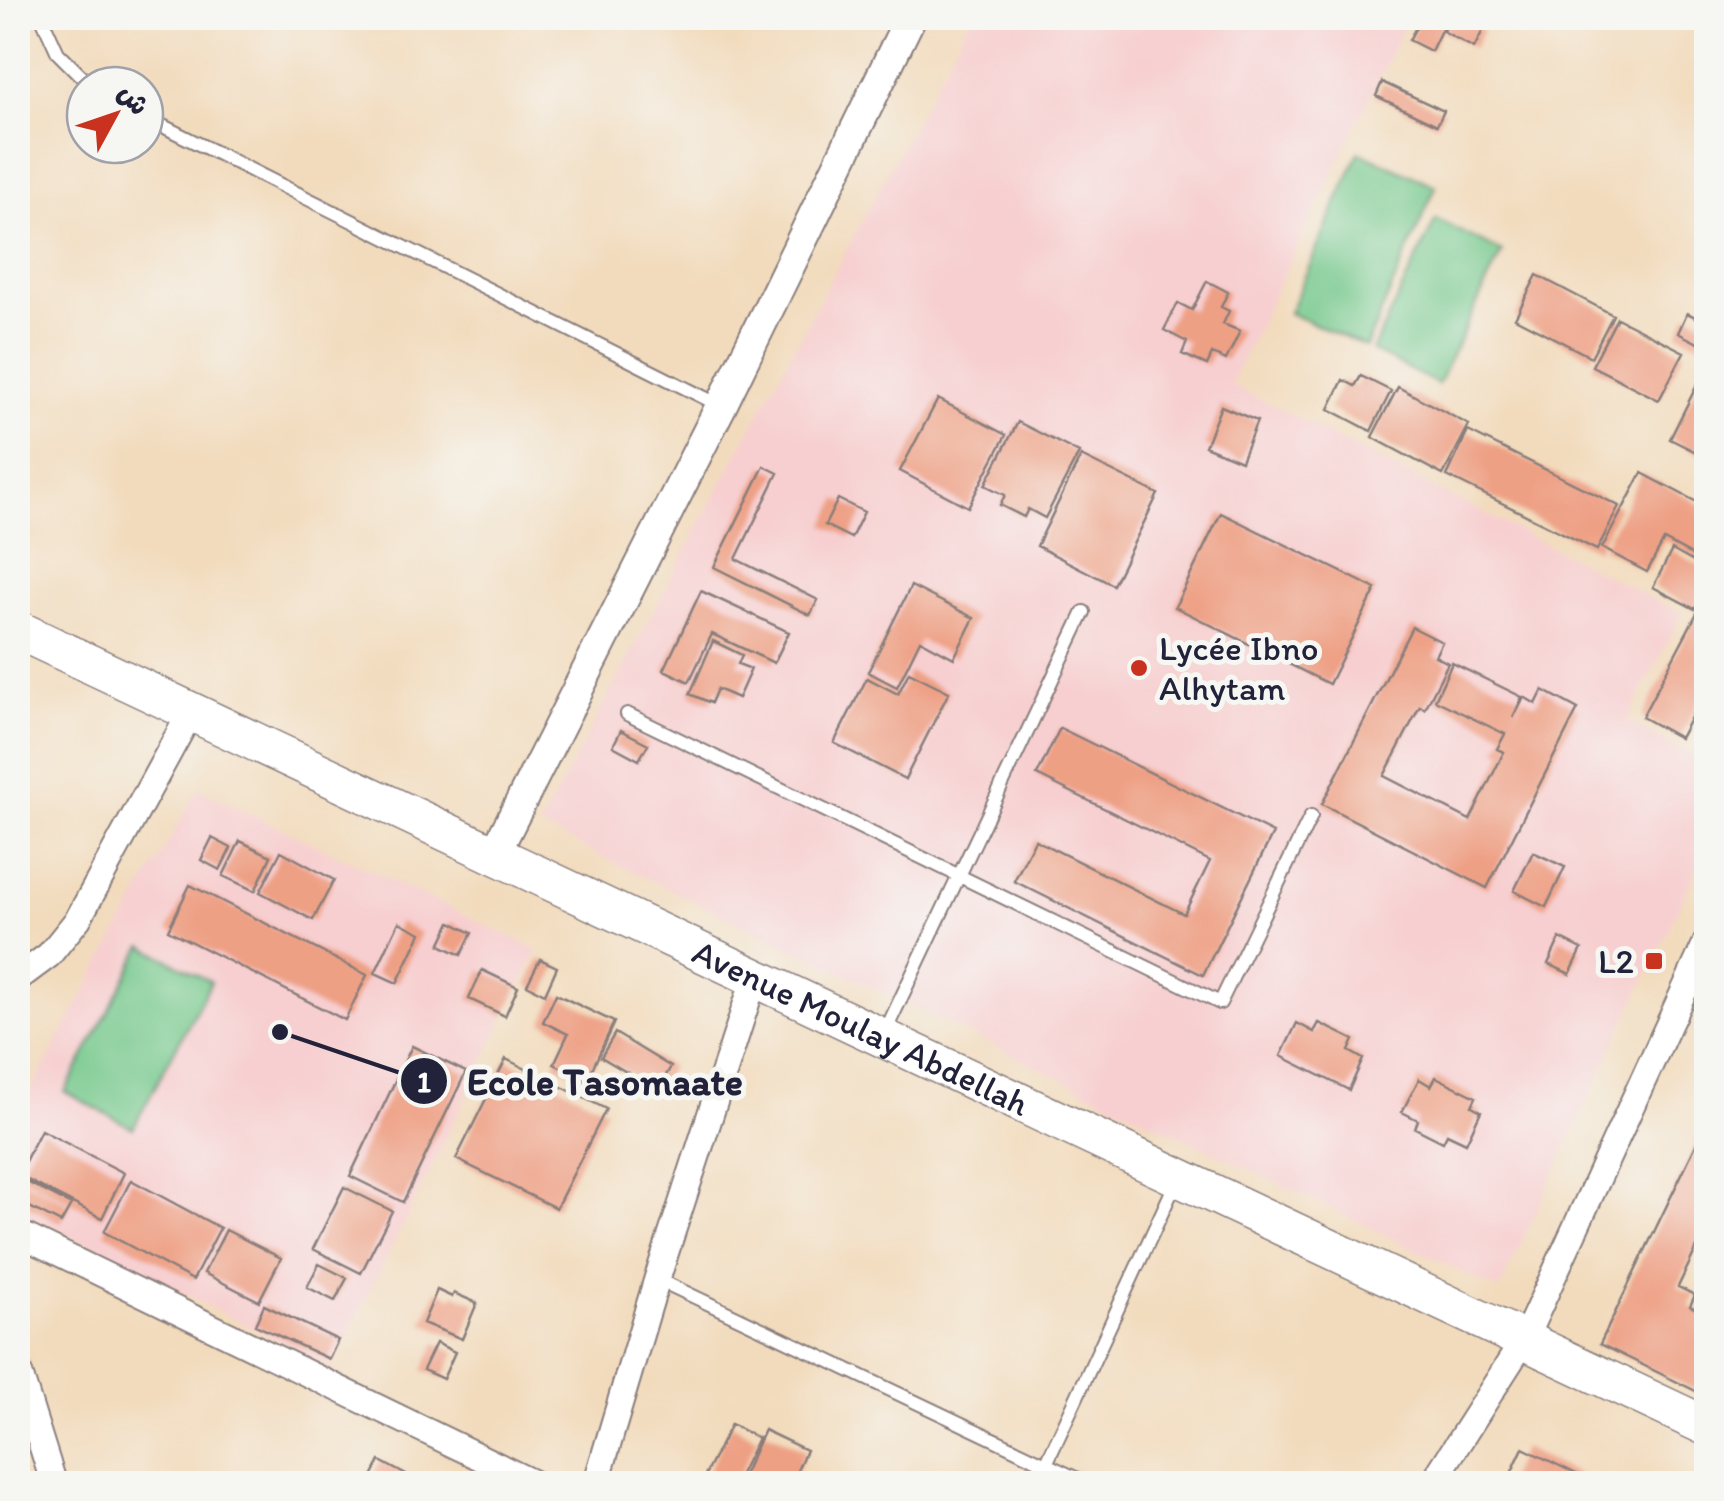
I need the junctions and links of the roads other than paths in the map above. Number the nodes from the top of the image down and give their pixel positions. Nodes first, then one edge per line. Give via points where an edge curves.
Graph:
1 (42, 18) edge
2 (910, 18) edge
3 (70, 65) edge
4 (165, 127) edge
5 (721, 406) junction
6 (1084, 612) dead end
7 (18, 630) edge
8 (192, 710) junction
9 (627, 714) dead end
10 (1311, 816) dead end
11 (495, 854) junction
12 (958, 877) junction
13 (1706, 943) edge
14 (755, 976) junction
15 (18, 978) edge
16 (883, 1036) junction
17 (1178, 1177) junction
18 (18, 1233) edge
19 (656, 1279) junction
20 (1524, 1340) junction
21 (18, 1370) edge
22 (1706, 1426) edge
23 (1046, 1464) junction
24 (54, 1484) edge
25 (535, 1484) edge
26 (596, 1484) edge
27 (1088, 1484) edge
28 (1432, 1484) edge

1 - 3 lane
2 - 5 street
4 - 5 lane
5 - 11 street
6 - 12 lane
7 - 8 main road, Avenue Moulay Abdellah
8 - 11 main road, Avenue Moulay Abdellah
8 - 15 street via 78,920
9 - 12 lane
10 - 12 lane via 1220,1003
11 - 14 main road, Avenue Moulay Abdellah
12 - 16 lane
13 - 20 street
14 - 16 main road, Avenue Moulay Abdellah
14 - 19 street
16 - 17 main road, Avenue Moulay Abdellah
17 - 20 main road, Avenue Moulay Abdellah
17 - 23 lane
18 - 25 street
19 - 23 lane
19 - 26 street
20 - 22 main road, Avenue Moulay Abdellah
20 - 28 street
21 - 24 street
23 - 27 lane

